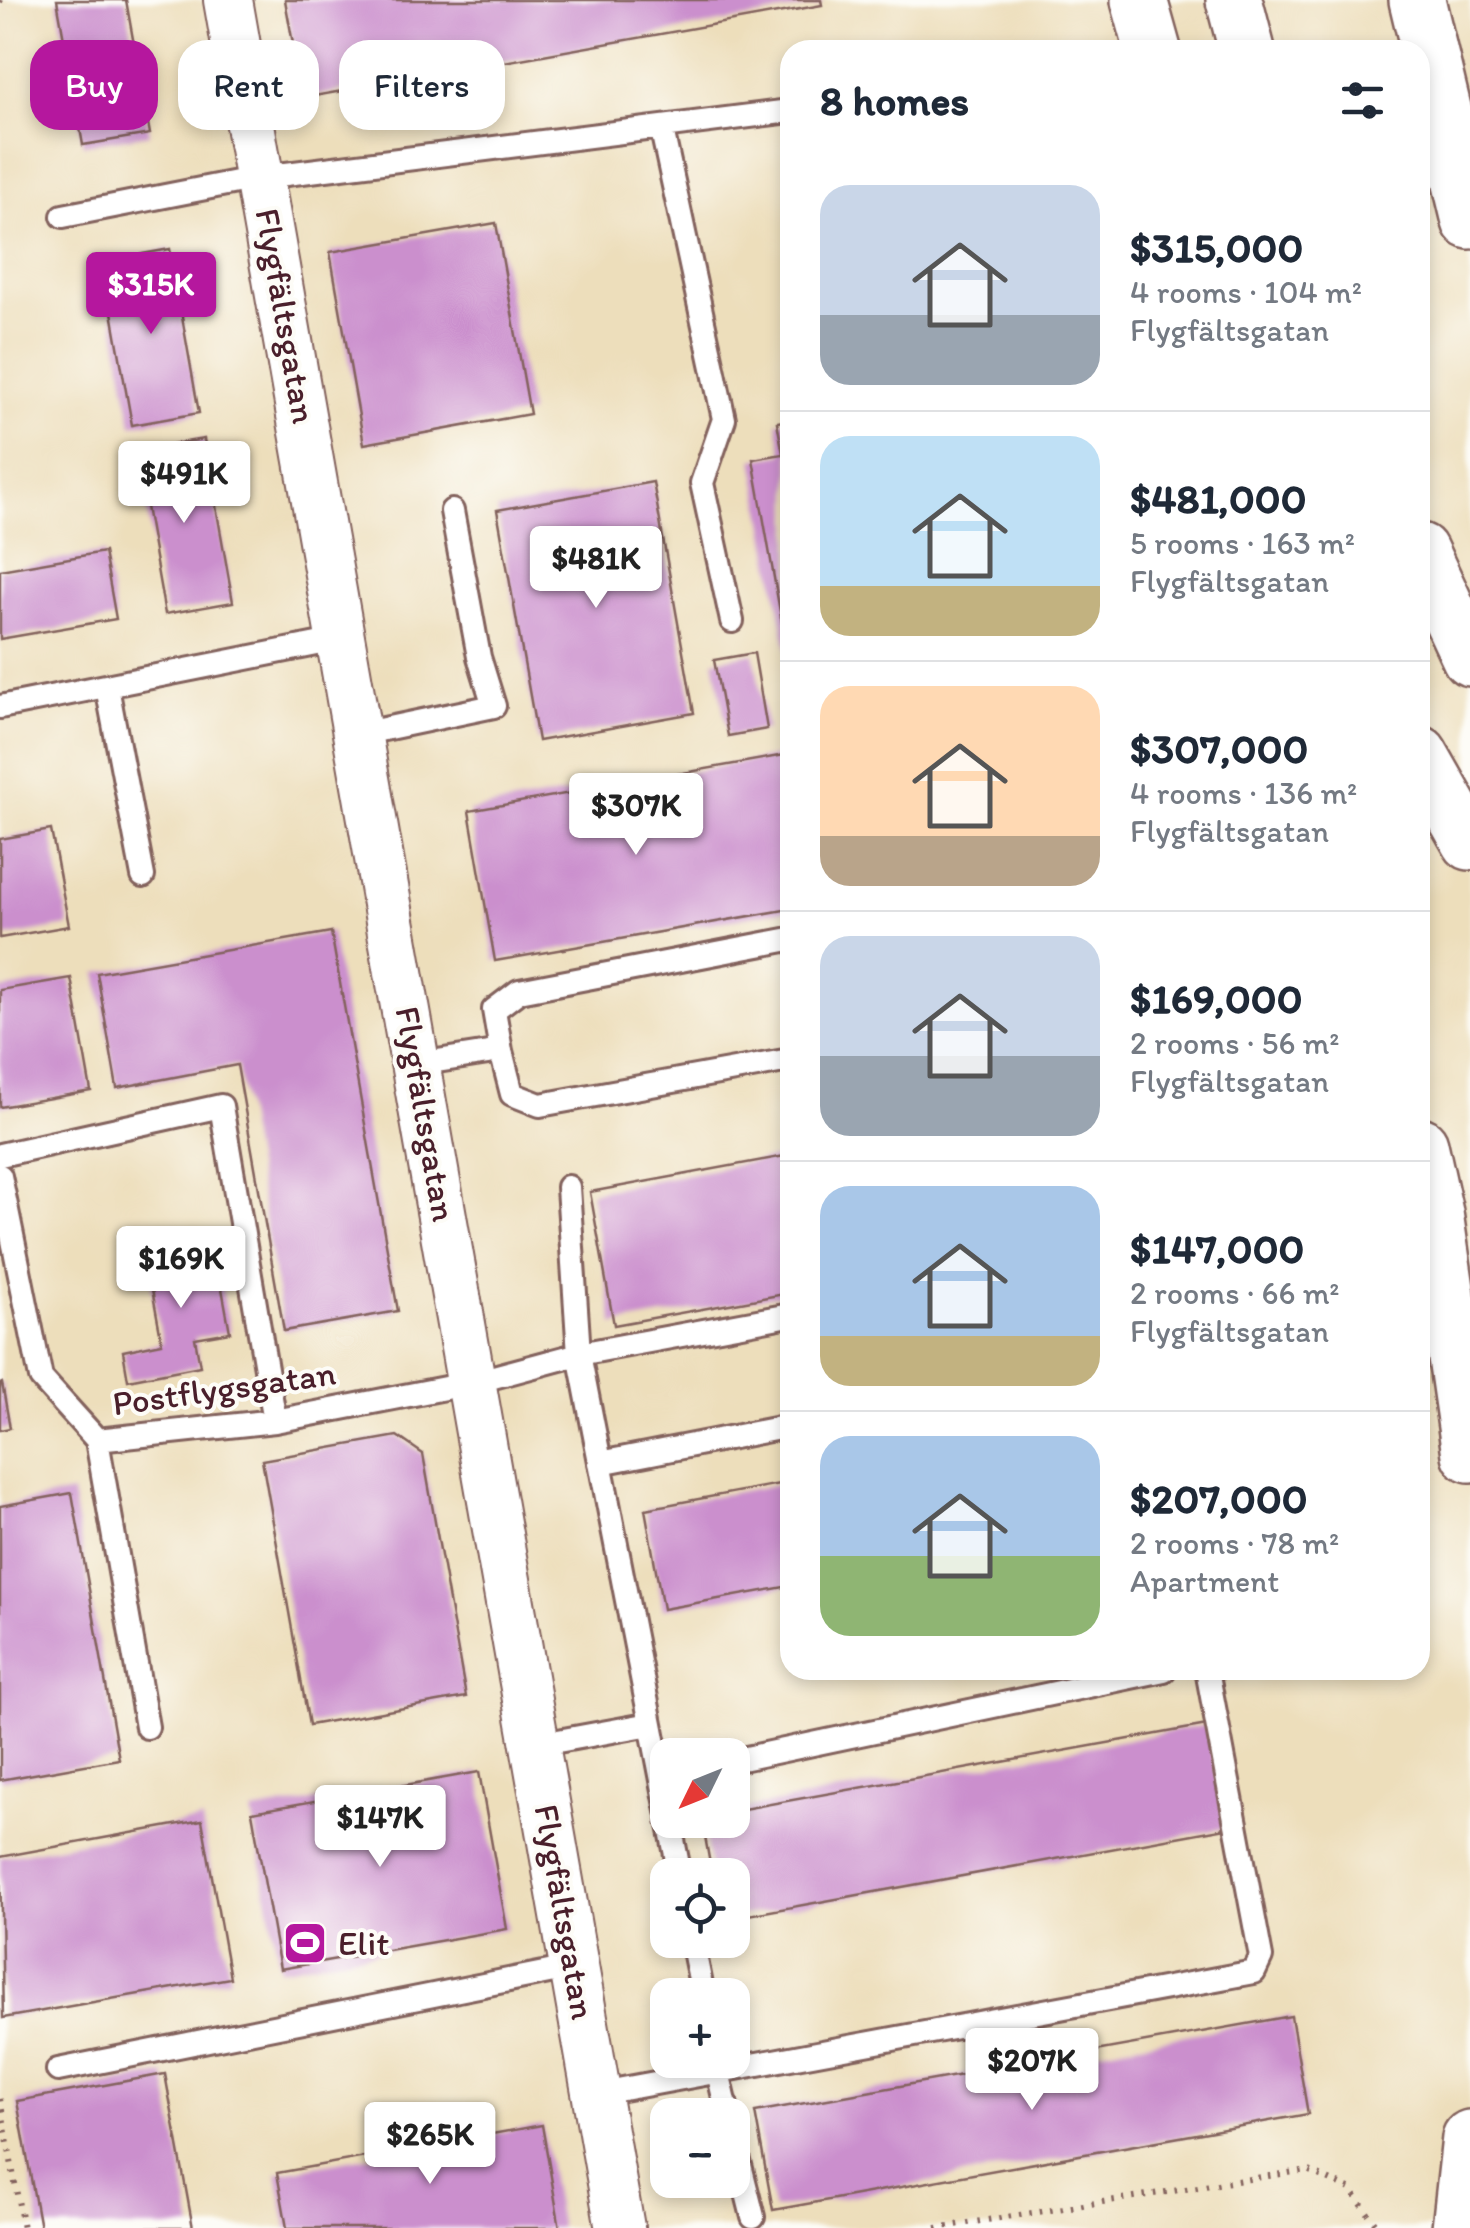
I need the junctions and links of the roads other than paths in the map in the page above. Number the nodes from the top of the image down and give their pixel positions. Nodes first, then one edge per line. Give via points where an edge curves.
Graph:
1 (228, 0) edge
2 (1139, 0) edge
3 (1234, 0) edge
4 (1416, 0) edge
5 (1150, 40) edge
6 (1245, 40) edge
7 (1426, 40) edge
8 (1430, 57) edge
9 (780, 112) edge
10 (662, 130) junction
11 (262, 177) junction
12 (63, 216) dead end
13 (1470, 221) edge
14 (452, 512) dead end
15 (1430, 572) edge
16 (732, 621) dead end
17 (342, 639) junction
18 (1470, 658) edge
19 (107, 686) junction
20 (0, 707) edge
21 (360, 734) junction
22 (1430, 772) edge
23 (1470, 842) edge
24 (143, 876) dead end
25 (780, 941) edge
26 (501, 1051) junction
27 (780, 1062) edge
28 (418, 1064) junction
29 (0, 1155) edge
30 (0, 1176) edge
31 (568, 1187) dead end
32 (1430, 1193) edge
33 (780, 1317) edge
34 (580, 1354) junction
35 (470, 1383) junction
36 (274, 1421) junction
37 (780, 1428) edge
38 (97, 1440) junction
39 (1470, 1454) edge
40 (600, 1463) junction
41 (1116, 1680) edge
42 (1209, 1680) edge
43 (651, 1724) junction
44 (146, 1727) dead end
45 (655, 1738) edge
46 (536, 1745) junction
47 (750, 1756) edge
48 (574, 1967) junction
49 (750, 2061) edge
50 (58, 2070) dead end
51 (668, 2078) edge
52 (596, 2094) junction
53 (748, 2198) edge
54 (753, 2217) dead end
55 (620, 2228) edge

1 - 11 street, Flygfältsgatan
2 - 5 main road
3 - 6 main road
4 - 7 main road
8 - 13 main road
9 - 10 lane
10 - 11 lane
10 - 16 lane via 724,419 702,483
11 - 12 lane
11 - 17 street, Flygfältsgatan
14 - 21 lane via 494,706
15 - 18 main road
17 - 19 lane
17 - 21 street, Flygfältsgatan
19 - 20 lane
19 - 24 lane
21 - 28 street, Flygfältsgatan
22 - 23 main road
25 - 26 lane via 519,991 494,1010
26 - 27 lane via 512,1094 540,1106
26 - 28 lane
28 - 35 street, Flygfältsgatan
29 - 36 lane via 222,1106
30 - 38 lane via 42,1378
31 - 34 lane
32 - 39 main road
33 - 34 lane, Postflygsgatan
34 - 35 lane, Postflygsgatan
34 - 40 lane
35 - 36 lane, Postflygsgatan
35 - 46 street, Flygfältsgatan
36 - 38 lane, Postflygsgatan
37 - 40 lane
38 - 44 lane, Postflygsgatan
40 - 43 lane
41 - 47 lane
42 - 49 lane via 1261,1956 1254,1972
43 - 45 lane
43 - 46 lane
46 - 48 street, Flygfältsgatan
48 - 50 lane
48 - 52 street, Flygfältsgatan
51 - 52 lane
52 - 55 street, Flygfältsgatan
53 - 54 lane

